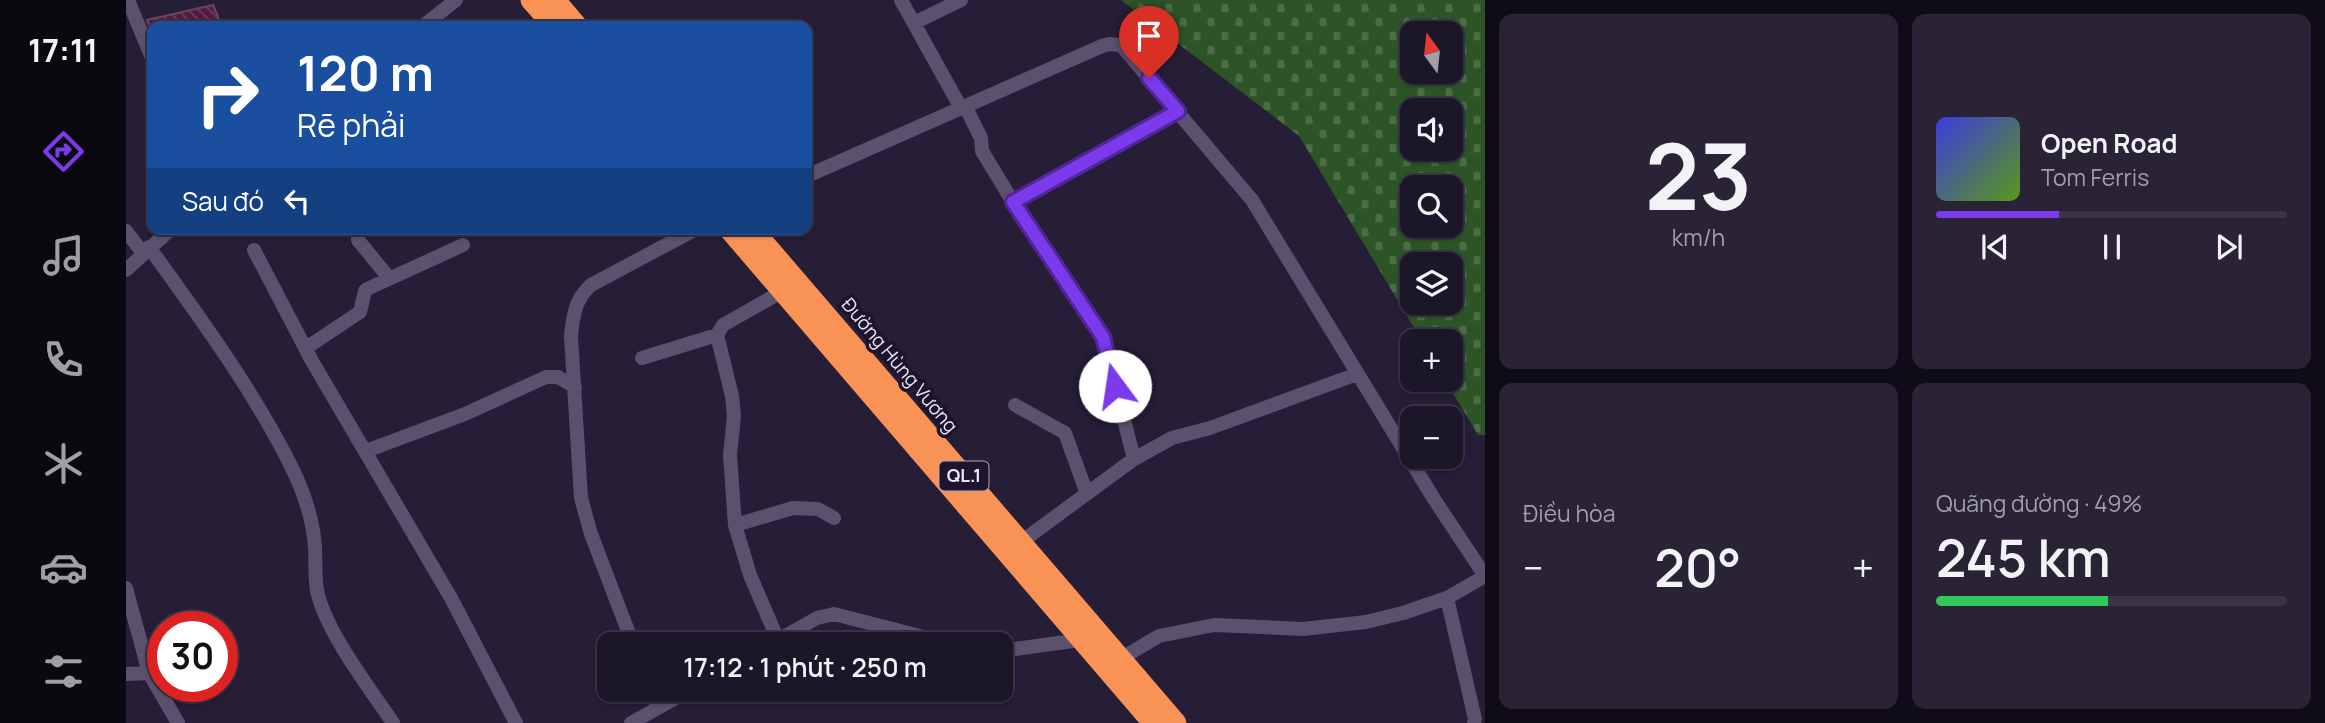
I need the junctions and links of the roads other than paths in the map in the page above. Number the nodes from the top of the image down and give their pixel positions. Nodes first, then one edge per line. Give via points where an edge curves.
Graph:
1 (128, 0) edge
2 (456, 0) edge
3 (531, 0) edge
4 (555, 0) edge
5 (901, 0) edge
6 (961, 0) edge
7 (430, 21) edge
8 (550, 21) edge
9 (573, 21) edge
10 (914, 23) junction
11 (147, 46) edge
12 (963, 107) junction
13 (1178, 111) junction
14 (812, 174) edge
15 (1013, 202) junction
16 (126, 231) edge
17 (164, 235) edge
18 (685, 235) edge
19 (734, 235) edge
20 (757, 235) edge
21 (358, 240) dead end
22 (463, 245) dead end
23 (146, 250) junction
24 (254, 250) dead end
25 (126, 270) edge
26 (389, 278) junction
27 (783, 291) junction
28 (717, 335) junction
29 (306, 348) junction
30 (642, 358) dead end
31 (1357, 374) junction
32 (575, 387) junction
33 (1015, 405) dead end
34 (366, 452) junction
35 (1134, 459) junction
36 (1087, 494) junction
37 (834, 518) dead end
38 (735, 525) junction
39 (1021, 542) junction
40 (1485, 576) edge
41 (126, 588) edge
42 (1447, 598) junction
43 (629, 632) edge
44 (770, 632) edge
45 (792, 632) edge
46 (904, 632) edge
47 (1080, 640) junction
48 (1013, 648) edge
49 (1119, 659) junction
50 (147, 666) edge
51 (147, 673) edge
52 (126, 674) edge
53 (166, 702) edge
54 (656, 702) edge
55 (669, 702) edge
56 (658, 708) junction
57 (178, 723) edge
58 (393, 723) edge
59 (516, 723) edge
60 (631, 723) edge
61 (1153, 723) edge
62 (1176, 723) edge
63 (1474, 723) edge

1 - 11 street
2 - 7 street
3 - 8 highway
4 - 9 highway
5 - 10 street
6 - 10 street
10 - 12 street
12 - 13 street via 1109,44 1121,45
12 - 14 street
12 - 15 street via 981,138 982,151
13 - 15 street
13 - 31 street via 1252,200
15 - 35 street via 1103,337
16 - 23 street
17 - 23 street
18 - 32 street via 582,292 572,318
19 - 27 highway, QL.1
20 - 39 highway, Đường Hùng Vương / QL.1
21 - 26 street
22 - 26 street
23 - 25 street
23 - 58 street via 229,359 292,467 315,543 319,599
24 - 29 street
26 - 29 street via 365,292 360,312
27 - 28 street via 723,326
27 - 47 highway, QL.1
28 - 30 street
28 - 38 street via 734,416 730,456
29 - 34 street
31 - 35 street via 1172,438
31 - 40 street
32 - 34 street via 558,377 546,377
32 - 43 street via 581,498
33 - 36 street via 1067,436
34 - 59 street via 451,598
35 - 36 street
36 - 39 street
37 - 38 street via 818,509 793,508
38 - 44 street
39 - 49 highway, Đường Hùng Vương / QL.1
40 - 42 street
41 - 50 street
42 - 49 street via 1366,622 1303,629 1214,625 1159,636
42 - 63 street
45 - 46 street via 834,614
47 - 48 street
47 - 61 highway, QL.1
49 - 62 highway, Đường Hùng Vương / QL.1
51 - 52 street
53 - 57 street
54 - 56 street
55 - 56 street
56 - 60 street

